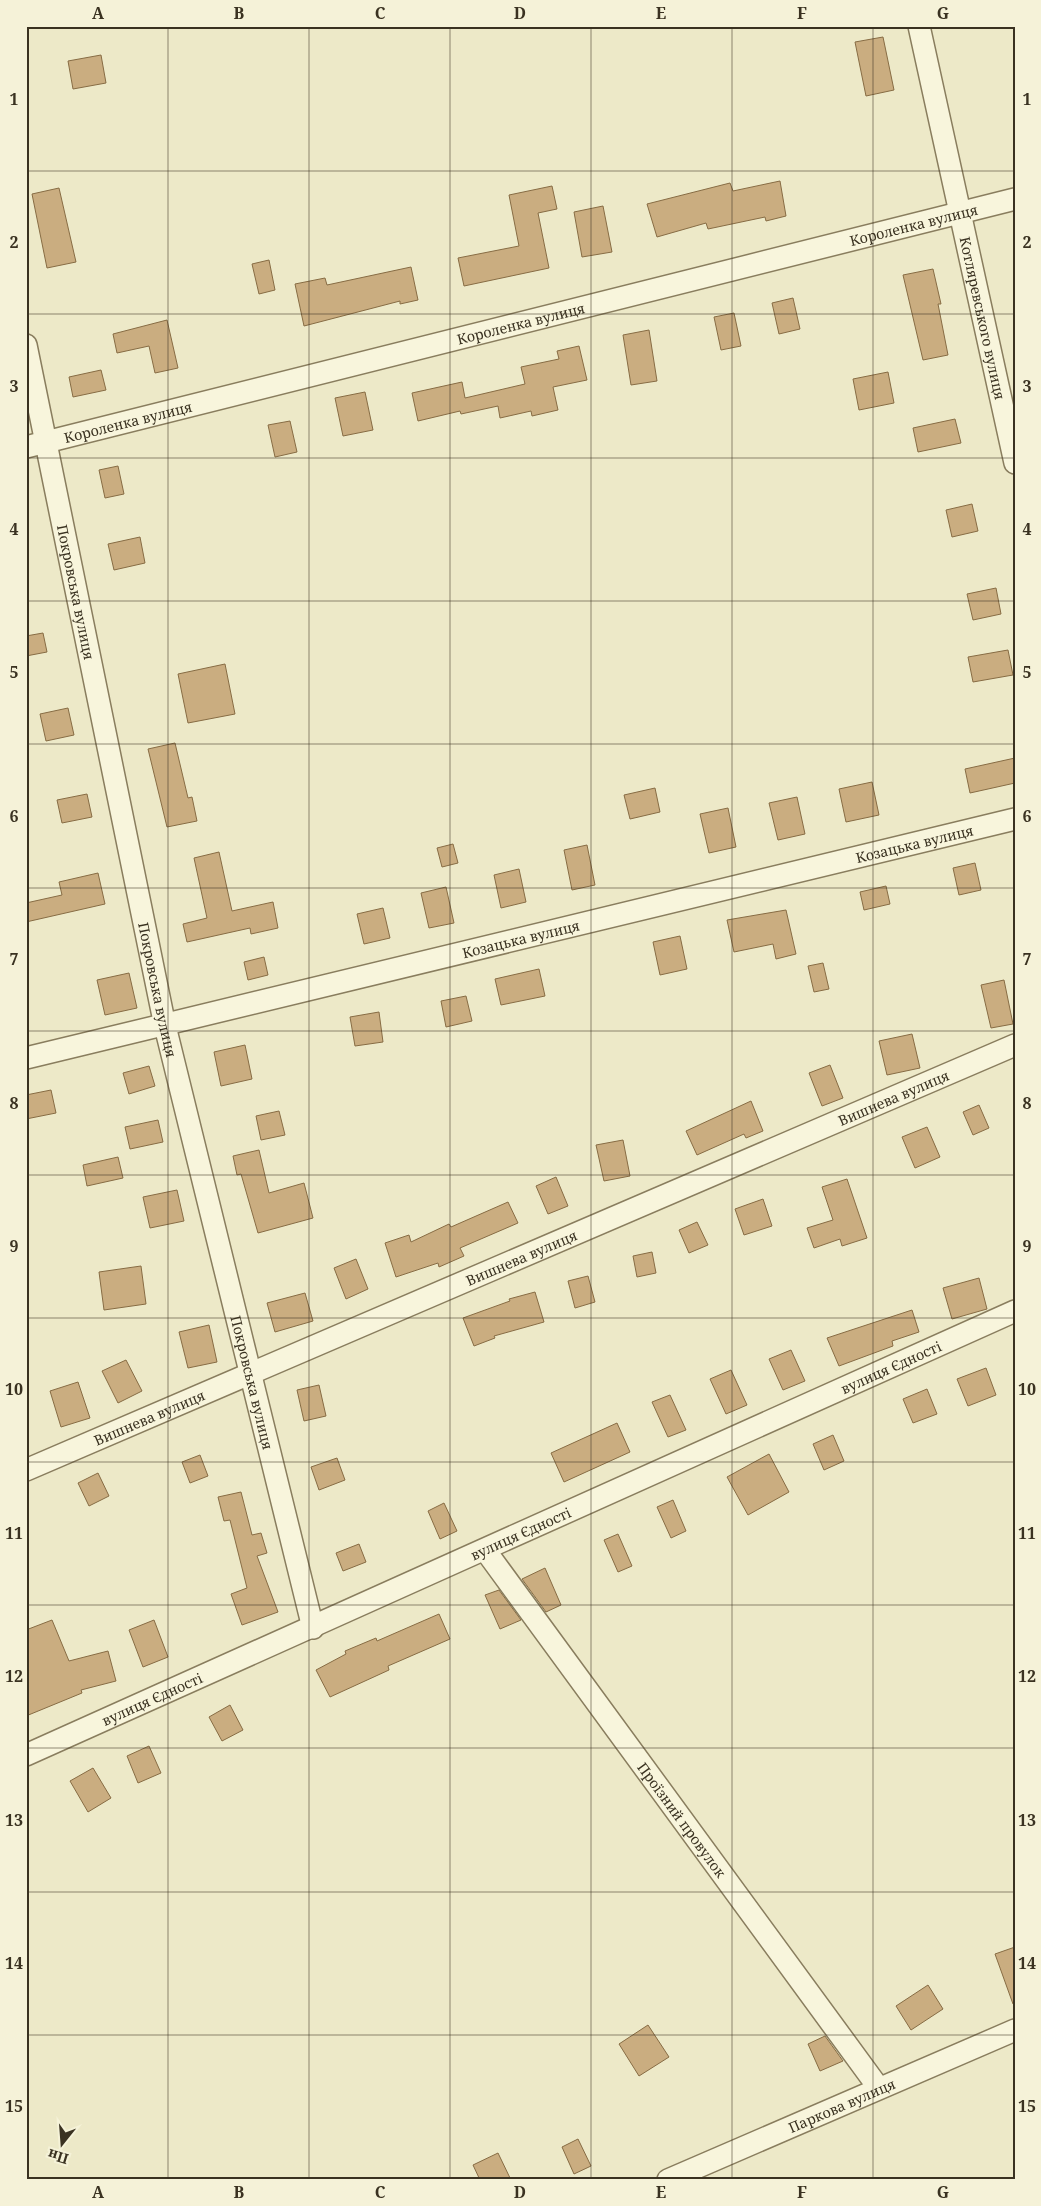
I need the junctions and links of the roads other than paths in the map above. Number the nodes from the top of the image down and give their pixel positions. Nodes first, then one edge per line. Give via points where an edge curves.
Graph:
1 (919, 26) edge
2 (1015, 200) edge
3 (960, 213) junction
4 (26, 345) edge
5 (36, 444) edge
6 (1015, 463) edge
7 (1015, 819) edge
8 (165, 1026) junction
9 (1015, 1045) edge
10 (26, 1058) edge
11 (1015, 1311) edge
12 (249, 1375) junction
13 (26, 1470) edge
14 (485, 1550) junction
15 (312, 1628) junction
16 (26, 1756) edge
17 (1015, 2030) edge
18 (878, 2088) junction
19 (668, 2180) edge

1 - 3 street, Котляревського вулиця
2 - 3 street, Короленка вулиця
3 - 5 street, Короленка вулиця
3 - 6 street, Котляревського вулиця
4 - 5 street, Покровська вулиця
5 - 8 street, Покровська вулиця
7 - 8 street, Козацька вулиця
8 - 10 street, Козацька вулиця
8 - 12 street, Покровська вулиця
9 - 12 street, Вишнева вулиця
11 - 14 street, вулиця Єдності
12 - 13 street, Вишнева вулиця
12 - 15 street, Покровська вулиця
14 - 15 street, вулиця Єдності
14 - 18 street, Проїзний провулок
15 - 16 street, вулиця Єдності
17 - 18 street, Паркова вулиця
18 - 19 street, Паркова вулиця

